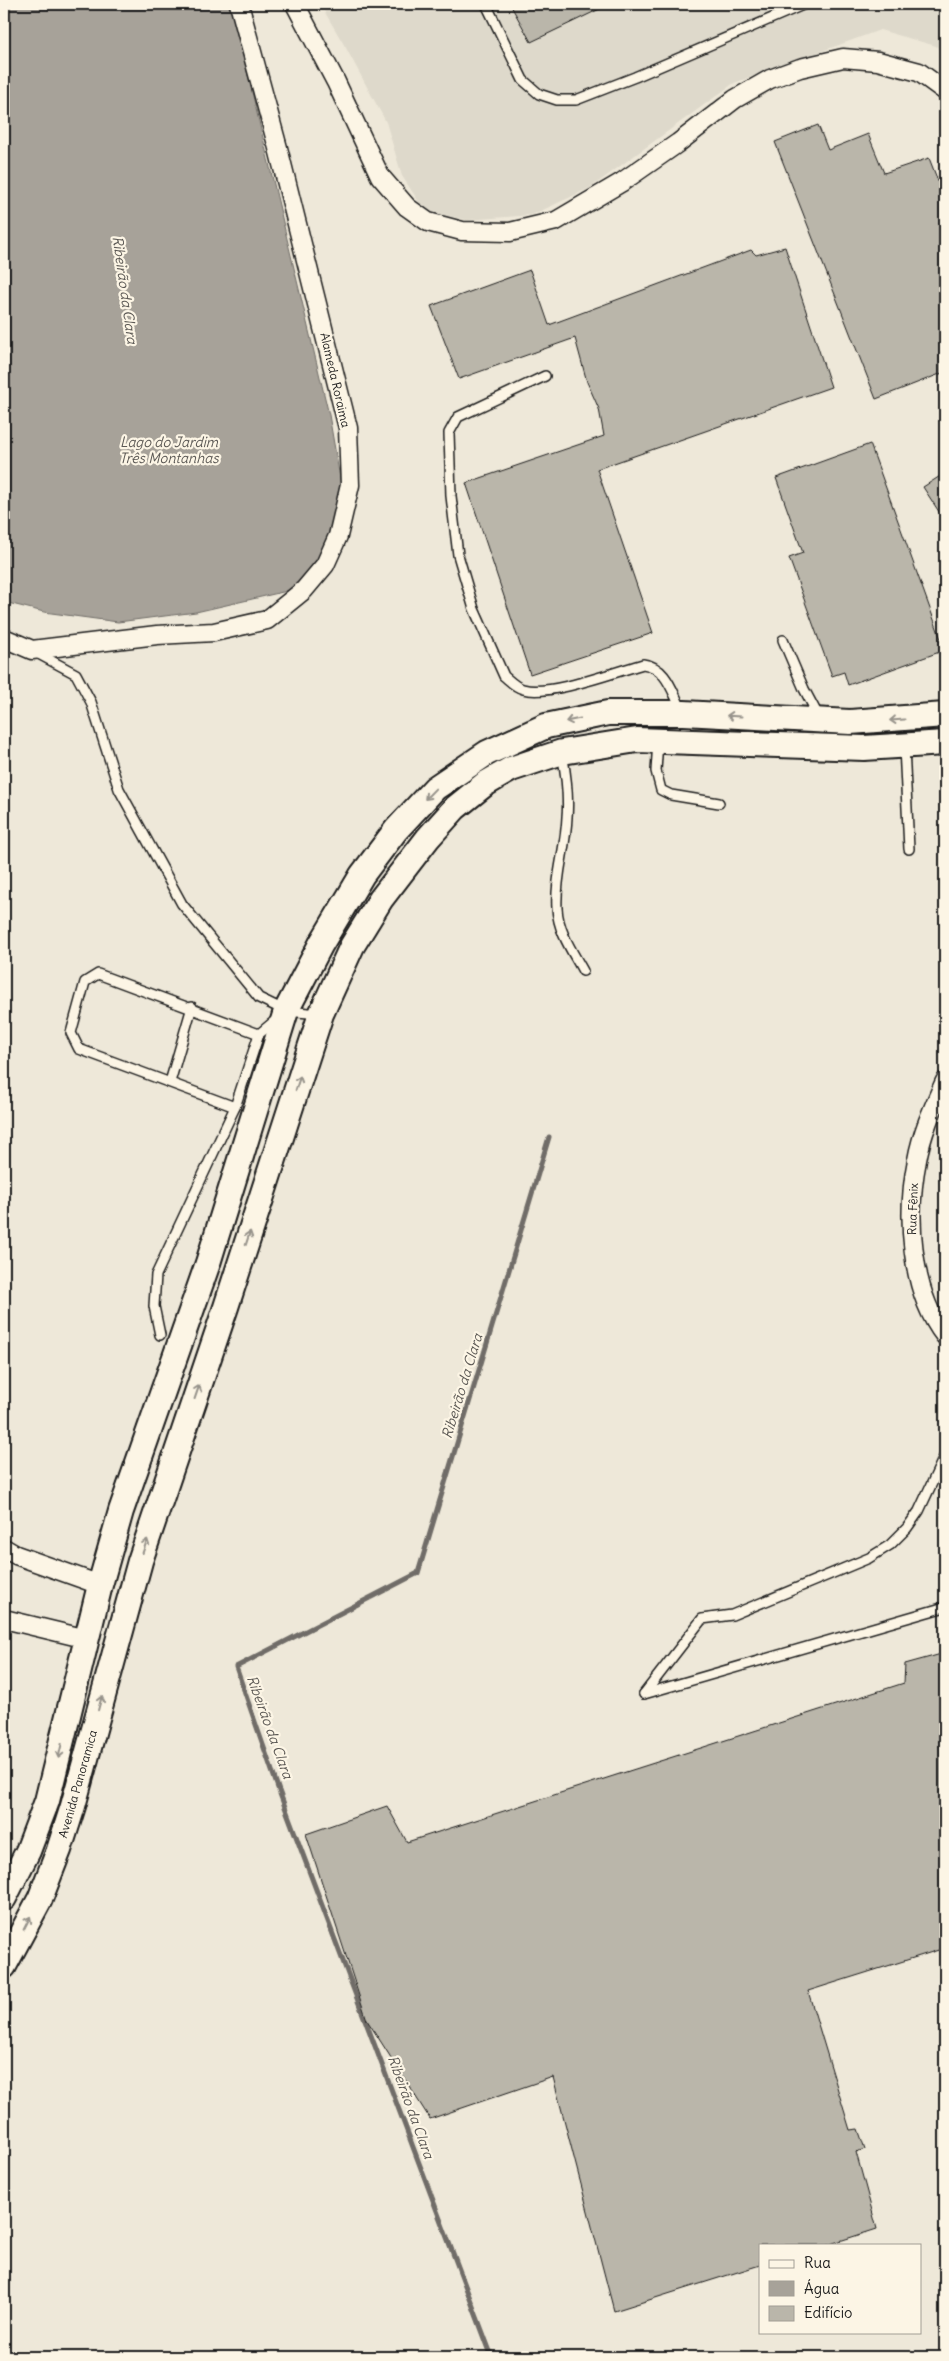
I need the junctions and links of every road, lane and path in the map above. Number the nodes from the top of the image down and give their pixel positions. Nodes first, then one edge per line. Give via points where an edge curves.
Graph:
1 (240, 4) edge
2 (295, 4) edge
3 (486, 4) edge
4 (805, 4) edge
5 (945, 91) edge
6 (545, 376) dead end
7 (4, 638) edge
8 (783, 640) dead end
9 (32, 650) junction
10 (684, 713) junction
11 (945, 715) edge
12 (821, 720) junction
13 (658, 741) junction
14 (945, 743) edge
15 (904, 746) junction
16 (562, 752) junction
17 (719, 803) dead end
18 (909, 849) dead end
19 (582, 971) dead end
20 (192, 1007) junction
21 (286, 1011) junction
22 (321, 1014) junction
23 (259, 1034) junction
24 (945, 1081) edge
25 (170, 1082) junction
26 (235, 1107) junction
27 (160, 1335) dead end
28 (945, 1336) edge
29 (945, 1455) edge
30 (4, 1548) edge
31 (100, 1585) junction
32 (945, 1607) edge
33 (4, 1619) edge
34 (87, 1639) junction
35 (4, 1898) edge
36 (4, 1966) edge

1 - 9 street, Alameda Roraima via 348,428 350,485 338,536 325,565 304,590 267,620 214,632 157,635
2 - 5 street via 380,176 407,208 428,222 462,231 510,232 556,221 622,182 735,99 770,79 800,68 843,58 878,60 919,72
3 - 4 lane via 523,80 539,94 557,100 576,100
6 - 10 lane via 458,417 449,433 451,496 458,555 474,610 504,676 512,684 538,691 643,664 651,665 665,676
7 - 9 street
8 - 12 lane
9 - 21 lane via 76,674 91,702 119,789 182,904 259,998
12 -> 10 main road, Avenida Panoramica
10 -> 21 main road, Avenida Panoramica via 608,713 546,726 487,753 435,788 396,830 362,875
11 -> 12 main road, Avenida Panoramica via 895,720
13 - 15 main road, Avenida Panoramica via 864,748
13 - 16 main road, Avenida Panoramica via 637,740
13 - 17 lane via 656,771 660,790 671,795
14 - 15 main road, Avenida Panoramica
15 - 18 lane
16 - 19 lane via 567,779 567,817 556,909 562,934
16 - 22 main road, Avenida Panoramica via 511,769 486,784 456,808 428,838 381,899 352,946
20 - 23 lane
20 - 25 lane
20 - 25 lane via 98,974 85,982 71,1033 79,1049
21 - 22 lane
21 - 23 lane
21 - 31 main road, Avenida Panoramica via 208,1263 121,1511
36 -> 22 main road, Avenida Panoramica via 40,1899 59,1850 130,1593
23 - 26 lane
24 - 28 street, Rua Fênix via 926,1124 911,1200 918,1274 928,1306
25 - 26 lane
26 - 27 lane via 156,1275 154,1306
29 - 32 lane via 919,1511 890,1545 869,1558 732,1615 702,1618 644,1694
30 - 31 street
31 - 34 main road, Avenida Panoramica
33 - 34 street
34 -> 35 main road, Avenida Panoramica via 47,1801 28,1852

